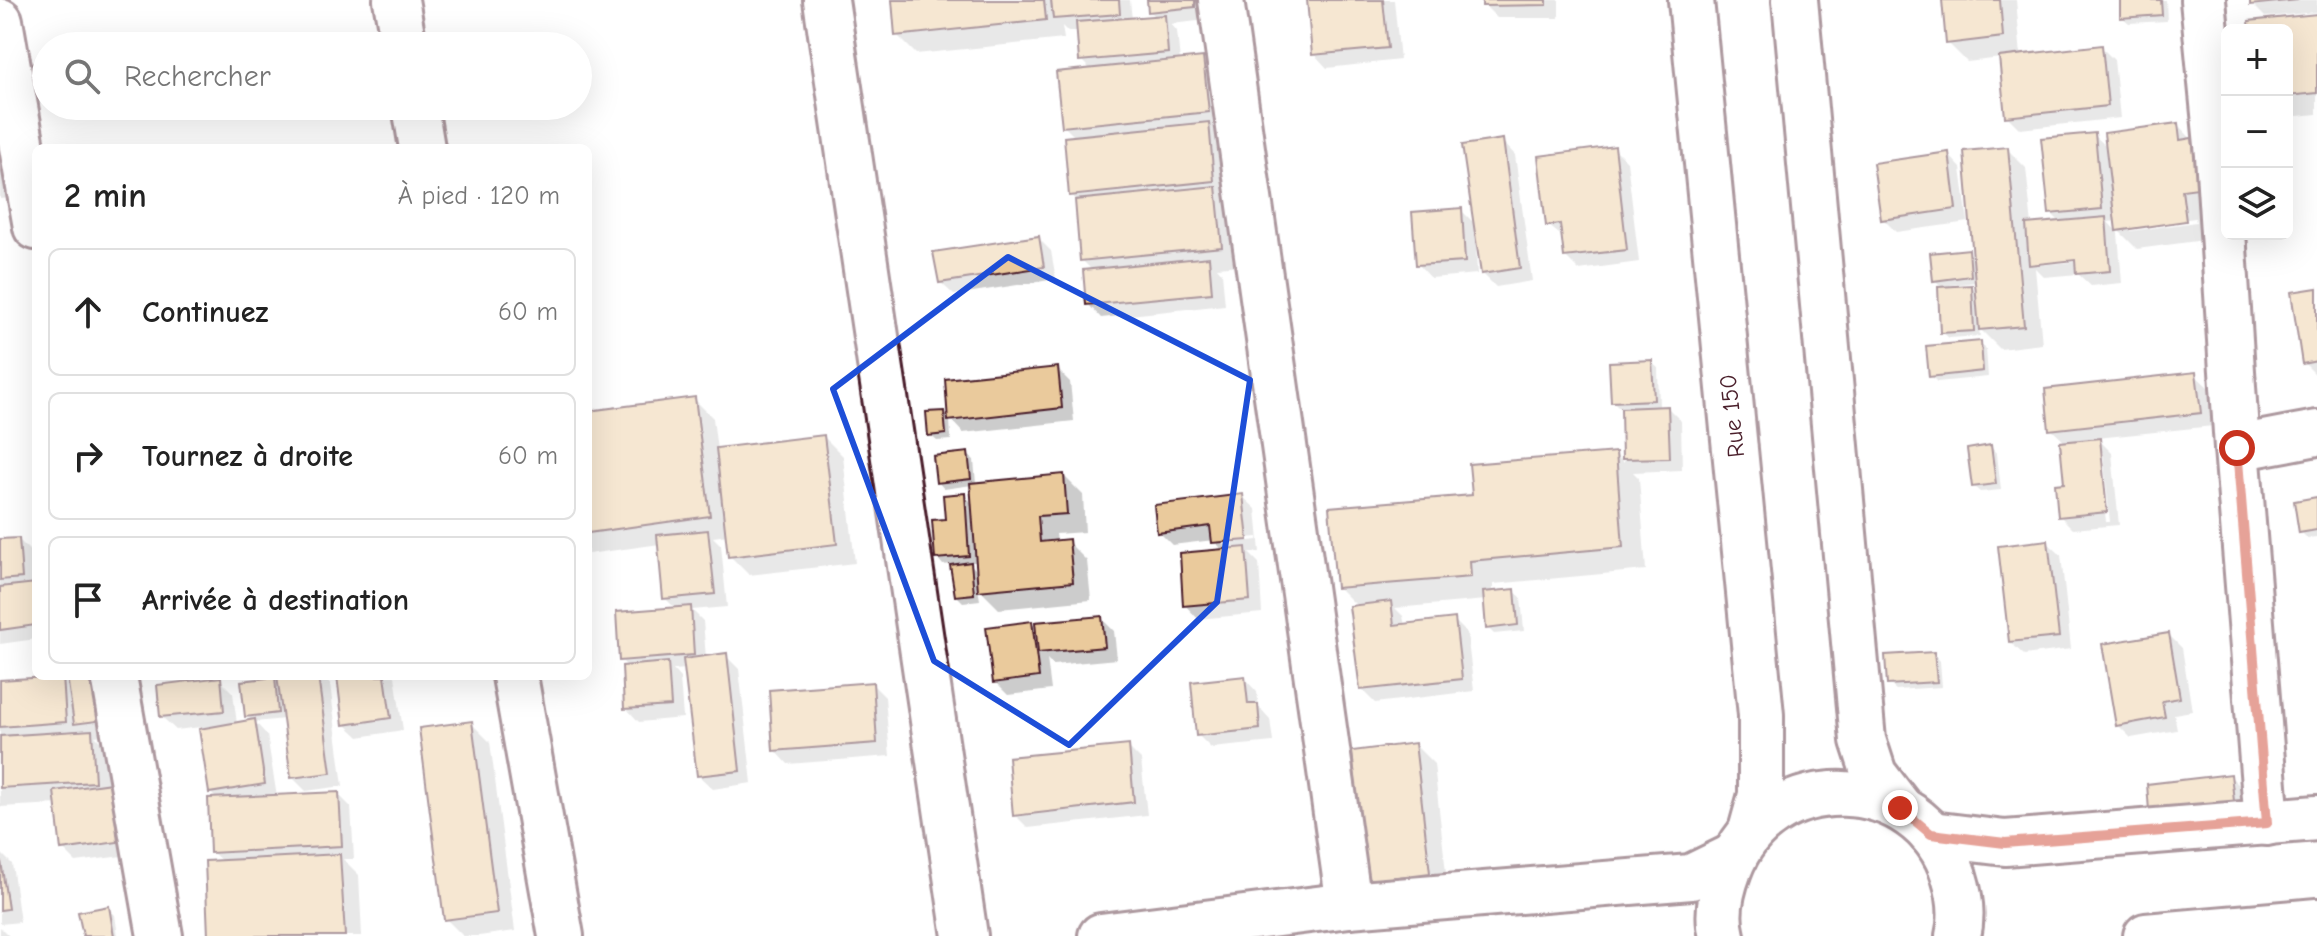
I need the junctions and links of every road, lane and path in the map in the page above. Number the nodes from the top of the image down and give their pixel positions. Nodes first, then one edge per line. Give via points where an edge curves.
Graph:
1 (396, 0) edge
2 (826, 0) edge
3 (1221, 0) edge
4 (1691, 0) edge
5 (1795, 0) edge
6 (2203, 0) edge
7 (0, 21) edge
8 (402, 32) edge
9 (417, 120) edge
10 (421, 144) edge
11 (32, 204) edge
12 (2317, 433) edge
13 (2237, 448) junction
14 (115, 680) edge
15 (516, 680) edge
16 (2317, 818) edge
17 (1916, 821) junction
18 (2267, 823) junction
19 (1742, 844) junction
20 (1349, 905) junction
21 (2317, 921) edge
22 (160, 936) edge
23 (561, 936) edge
24 (965, 936) edge
25 (1101, 936) edge
26 (1722, 936) edge
27 (1958, 936) edge
28 (2146, 936) edge

1 - 8 street
2 - 24 street
3 - 20 street
4 - 19 street, Rue 150 via 1761,715 1761,795
5 - 17 street via 1863,740 1874,774
6 - 13 street
7 - 11 street
9 - 10 street
12 - 13 street
13 - 18 street
14 - 22 street
15 - 23 street
16 - 18 street
17 - 18 street via 2005,843
17 - 19 street via 1870,796 1838,792 1806,797 1776,811
17 - 27 street via 1950,862 1959,894
19 - 20 street via 1691,877
19 - 26 street, Rue 150 via 1721,890
20 - 25 street
21 - 28 street

